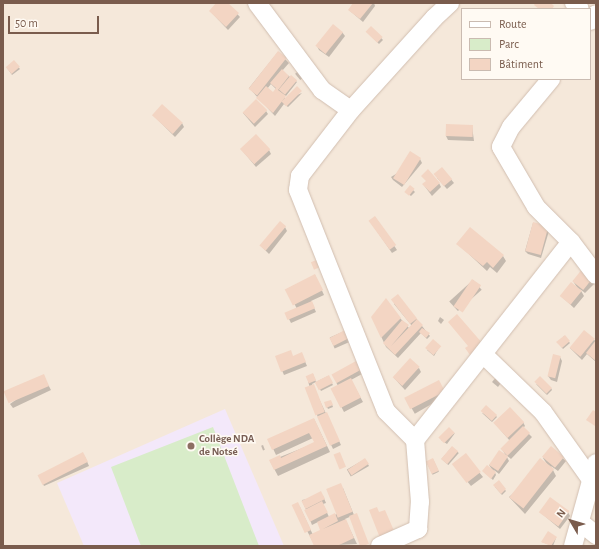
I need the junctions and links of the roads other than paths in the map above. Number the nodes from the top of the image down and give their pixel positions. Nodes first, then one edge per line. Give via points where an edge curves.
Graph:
1 (257, 3) edge
2 (450, 3) edge
3 (550, 80) edge
4 (351, 110) junction
5 (571, 242) junction
6 (596, 275) edge
7 (484, 355) junction
8 (416, 440) junction
9 (596, 463) edge
10 (592, 481) junction
11 (580, 522) junction
12 (596, 535) edge
13 (380, 546) edge
14 (573, 546) edge

1 - 4 street via 322,90
2 - 4 street
3 - 5 street via 511,127 501,147 536,207
4 - 8 street via 300,176 298,190 386,411
5 - 6 street
5 - 7 street
7 - 8 street
7 - 10 street via 543,412
8 - 13 street via 420,502 418,529
9 - 10 street
10 - 11 street
11 - 12 street
11 - 14 street

